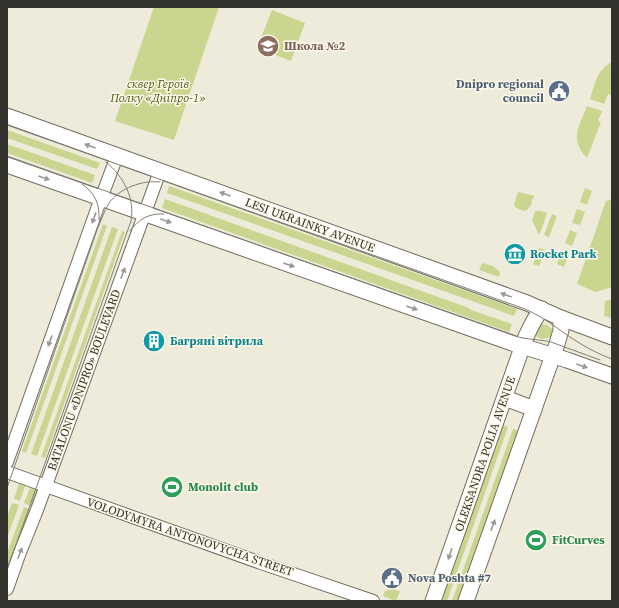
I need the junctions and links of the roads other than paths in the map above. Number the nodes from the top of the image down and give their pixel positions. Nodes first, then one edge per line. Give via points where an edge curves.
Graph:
1 (7, 116) edge
2 (117, 156) junction
3 (7, 165) edge
4 (160, 171) junction
5 (101, 199) junction
6 (144, 214) junction
7 (542, 309) junction
8 (561, 318) junction
9 (612, 337) edge
10 (523, 346) junction
11 (553, 356) junction
12 (612, 376) edge
13 (505, 398) junction
14 (534, 409) junction
15 (7, 462) edge
16 (7, 472) edge
17 (46, 486) junction
18 (7, 589) edge
19 (373, 601) edge
20 (433, 601) edge
21 (466, 601) edge

2 -> 1 main road, LESI UKRAINKY AVENUE
2 - 4 main road, LESI UKRAINKY AVENUE
2 - 5 street
3 -> 5 main road
4 - 6 street, BATALONU «DNIPRO» BOULEVARD
7 -> 4 main road, LESI UKRAINKY AVENUE
5 - 6 main road
5 -> 15 street
6 -> 10 main road
17 -> 6 street, BATALONU «DNIPRO» BOULEVARD
7 - 8 main road, LESI UKRAINKY AVENUE
7 - 10 main road, OLEKSANDRA POLIA AVENUE via 530,326
8 - 9 main road, LESI UKRAINKY AVENUE
8 - 11 main road via 561,330
10 - 11 main road
10 - 13 main road, OLEKSANDRA POLIA AVENUE
11 -> 12 main road
11 - 14 main road
13 - 14 main road
13 -> 20 main road, OLEKSANDRA POLIA AVENUE
21 -> 14 main road
16 - 17 street, VOLODYMYRA ANTONOVYCHA STREET
18 -> 17 street, BATALONU «DNIPRO» BOULEVARD
17 - 19 street, VOLODYMYRA ANTONOVYCHA STREET

